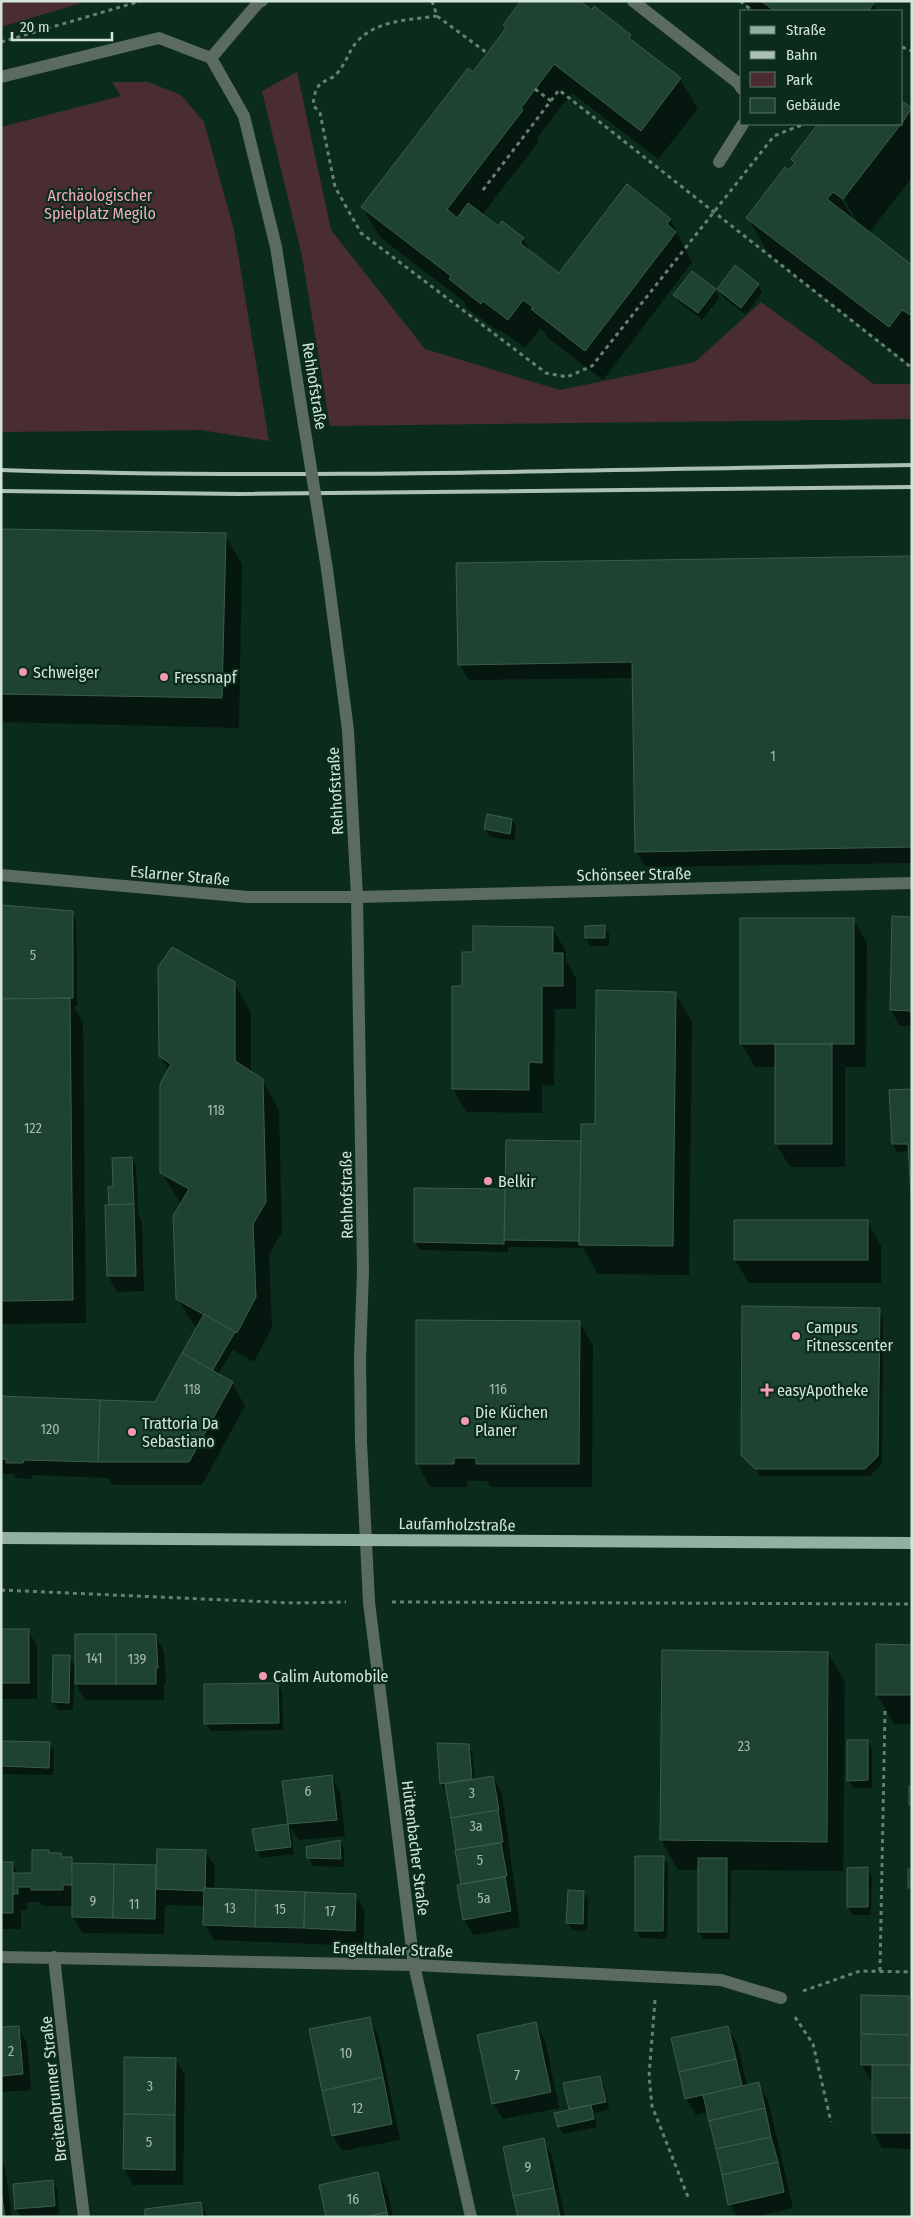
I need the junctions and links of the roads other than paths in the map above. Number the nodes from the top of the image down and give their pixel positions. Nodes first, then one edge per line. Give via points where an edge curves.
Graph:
1 (262, 1) edge
2 (633, 1) edge
3 (212, 58) junction
4 (1, 77) edge
5 (740, 86) edge
6 (742, 125) edge
7 (719, 162) dead end
8 (1, 875) edge
9 (912, 883) edge
10 (357, 897) junction
11 (1, 1538) edge
12 (365, 1539) junction
13 (912, 1543) edge
14 (1, 1957) edge
15 (54, 1957) junction
16 (414, 1965) junction
17 (781, 1998) road end
18 (84, 2217) edge
19 (471, 2217) edge

1 - 3 street
2 - 5 street
3 - 4 street via 159,38
3 - 10 street, Rehhofstraße, bridge via 244,116 276,246 327,569 348,730
6 - 7 street
8 - 10 street, Eslarner Straße via 248,896
9 - 10 street, Schönseer Straße
10 - 12 street, Rehhofstraße via 363,1272 360,1358
11 - 12 main road, Laufamholzstraße
12 - 13 main road, Laufamholzstraße
12 - 16 street, Hüttenbacher Straße via 369,1602
14 - 15 street, Engelthaler Straße
15 - 16 street, Engelthaler Straße
15 - 18 street, Breitenbrunner Straße
16 - 17 street, Engelthaler Straße via 722,1980
16 - 19 street, Hüttenbacher Straße

